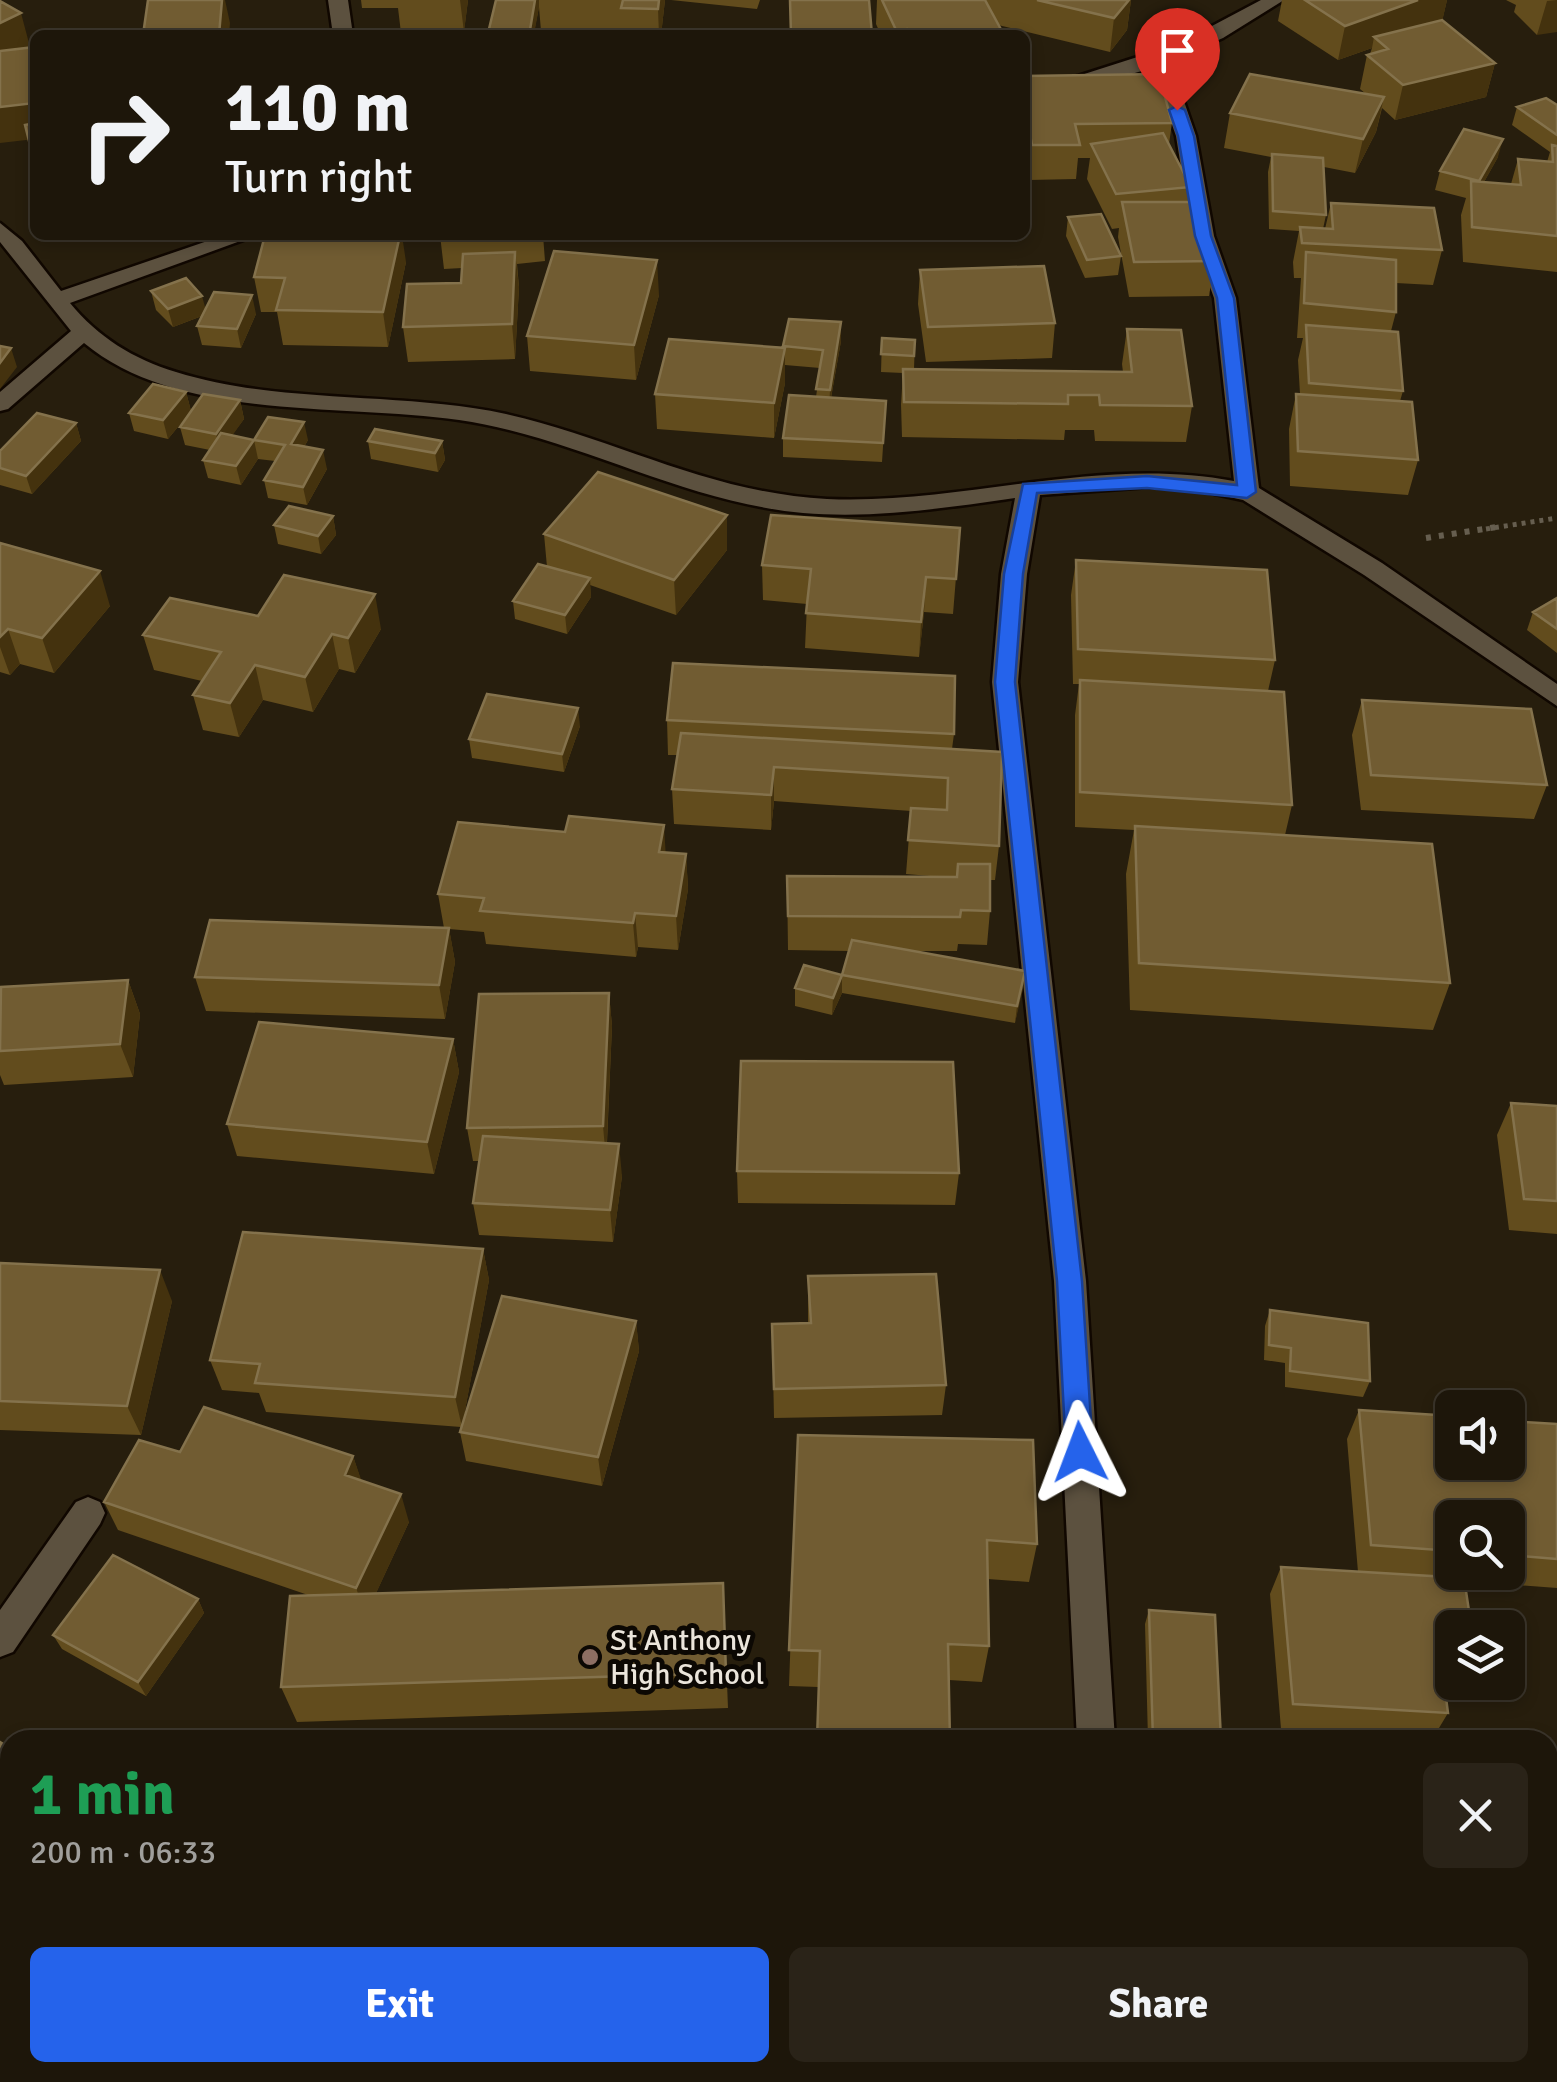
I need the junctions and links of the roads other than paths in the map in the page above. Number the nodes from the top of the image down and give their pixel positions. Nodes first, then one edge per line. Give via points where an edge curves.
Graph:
1 (338, 0) edge
2 (1274, 0) edge
3 (342, 30) edge
4 (1159, 59) junction
5 (1030, 98) edge
6 (0, 230) edge
7 (231, 240) edge
8 (54, 300) junction
9 (84, 331) junction
10 (0, 404) edge
11 (1029, 488) junction
12 (1247, 492) junction
13 (1557, 697) edge
14 (88, 1514) dead end
15 (0, 1640) edge
16 (1095, 1730) edge

1 - 3 street
2 - 4 street via 1245,21
4 - 5 street
4 - 12 street via 1186,136 1203,236 1225,298
6 - 8 street
7 - 8 street
8 - 9 street
9 - 10 street
9 - 11 street via 121,358 174,379 505,421 664,476 799,507 911,505
11 - 12 street via 1147,482
11 - 16 street via 1005,682 1070,1281
12 - 13 street via 1345,550
14 - 15 street

